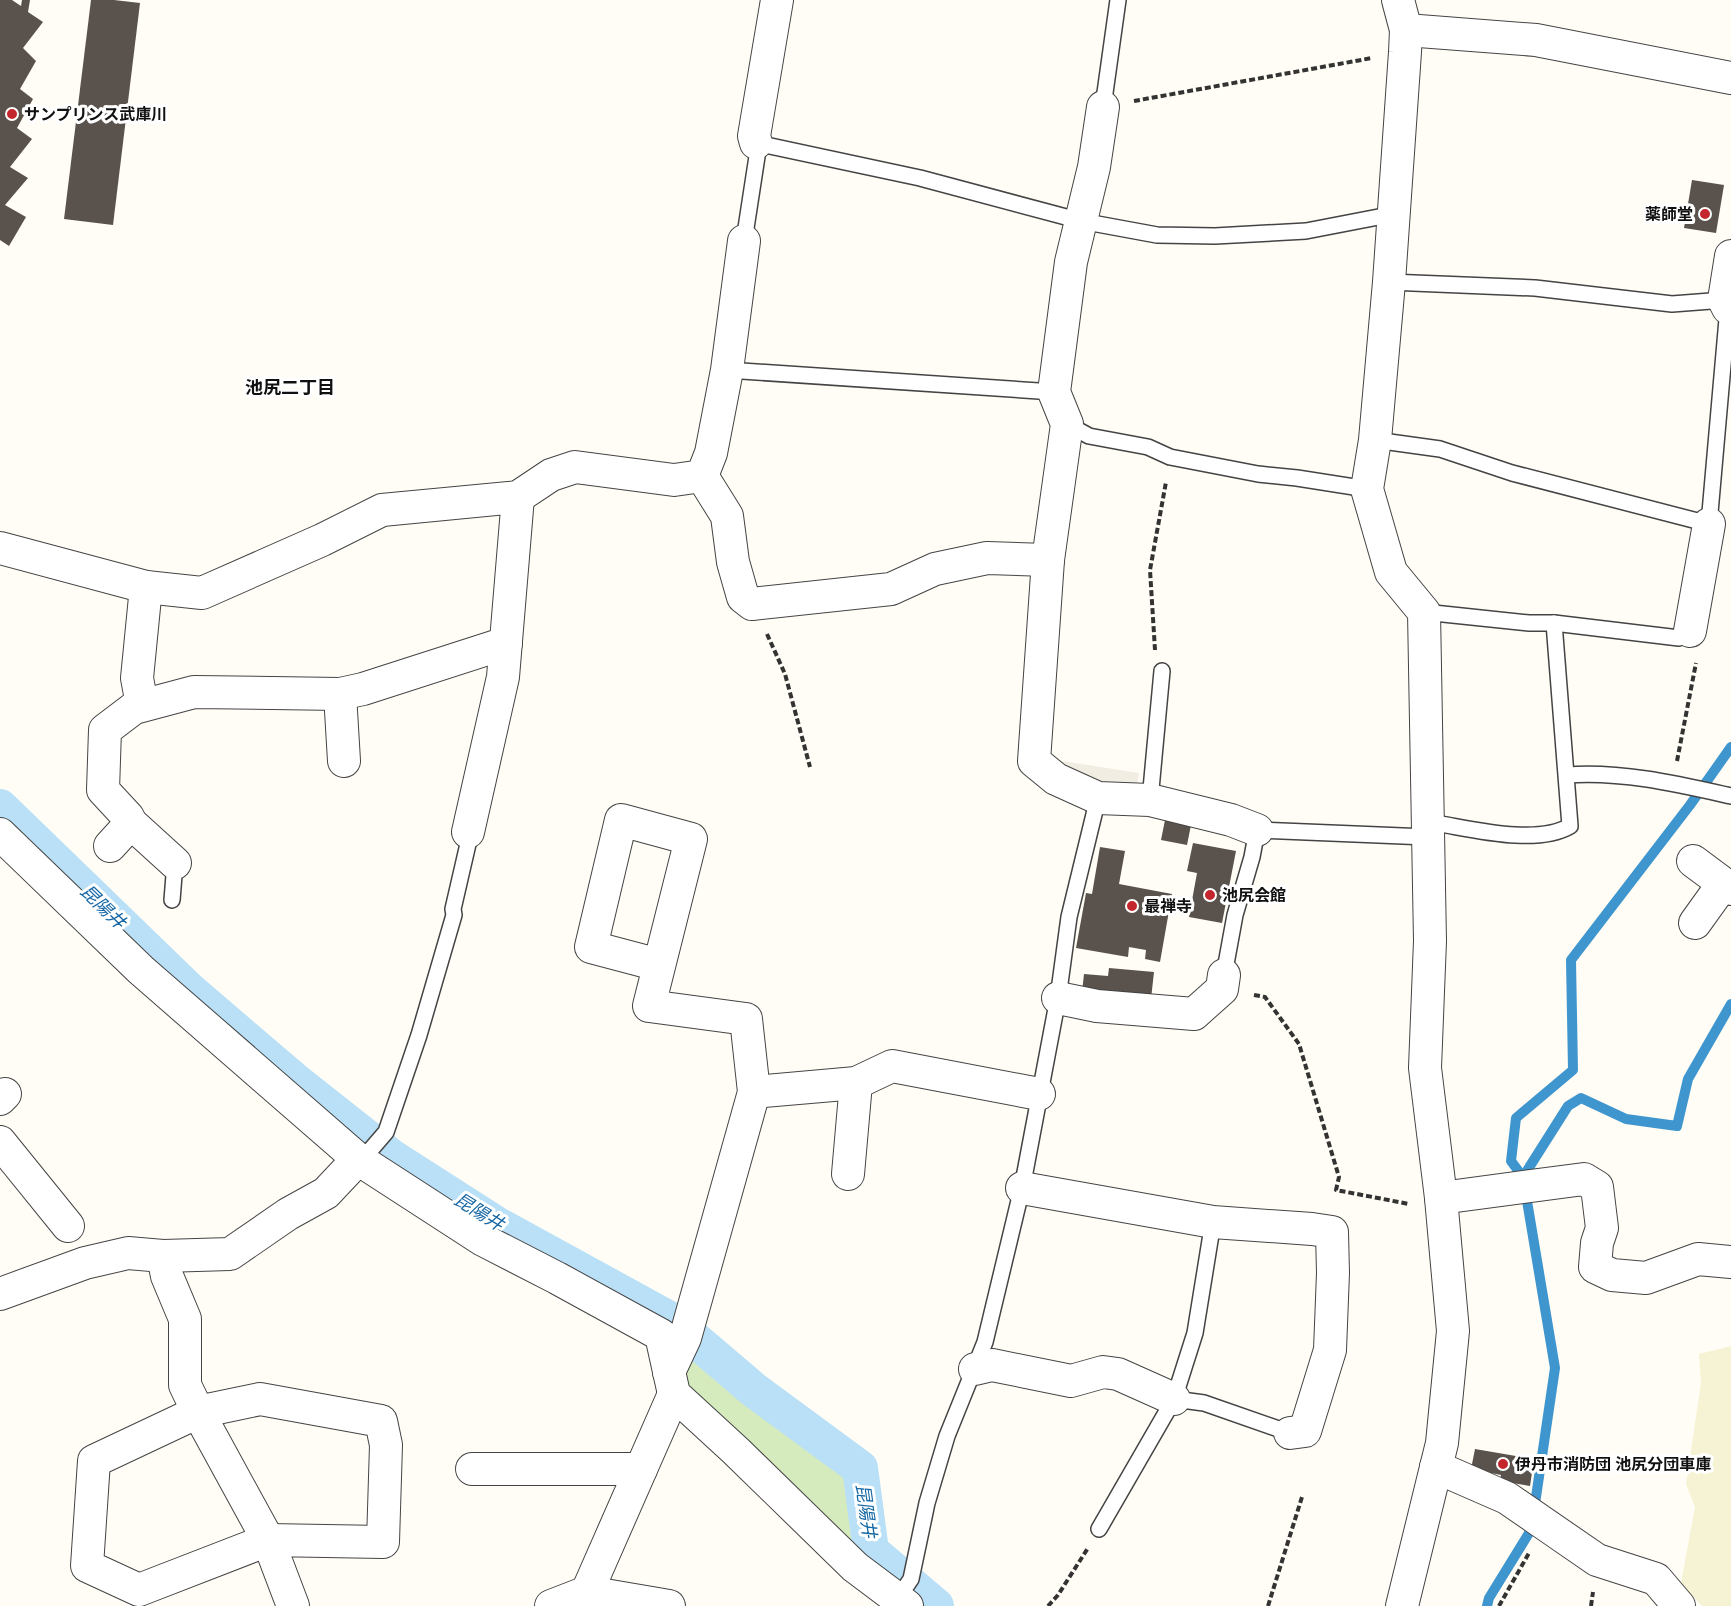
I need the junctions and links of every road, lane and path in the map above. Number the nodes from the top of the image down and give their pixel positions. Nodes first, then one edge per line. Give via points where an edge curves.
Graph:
1 (777, 0) edge
2 (1118, 0) edge
3 (1398, 0) edge
4 (1405, 41) junction
5 (1731, 78) edge
6 (1103, 107) junction
7 (756, 143) junction
8 (1394, 214) junction
9 (1081, 221) junction
10 (744, 241) joint
11 (1731, 256) edge
12 (1389, 282) junction
13 (1726, 304) junction
14 (727, 370) junction
15 (1054, 392) junction
16 (1067, 424) junction
17 (1375, 440) junction
18 (1170, 457) junction
19 (702, 476) junction
20 (1367, 489) junction
21 (518, 496) junction
22 (1709, 524) junction
23 (0, 548) edge
24 (1048, 560) junction
25 (146, 587) junction
26 (752, 604) junction
27 (1424, 612) junction
28 (1554, 623) junction
29 (1690, 631) junction
30 (506, 643) junction
31 (1162, 671) joint
32 (340, 694) junction
33 (142, 705) junction
34 (344, 761) dead end
35 (810, 767) dead end
36 (1567, 775) junction
37 (1673, 783) junction
38 (1731, 796) edge
39 (1098, 798) junction
40 (1150, 800) junction
41 (1257, 830) junction
42 (468, 832) joint
43 (0, 834) edge
44 (1427, 837) junction
45 (1692, 861) dead end
46 (175, 863) joint
47 (1727, 886) edge
48 (172, 900) dead end
49 (1695, 923) dead end
50 (659, 965) junction
51 (1223, 982) junction
52 (1058, 998) junction
53 (856, 1083) junction
54 (754, 1092) junction
55 (1039, 1094) junction
56 (0, 1142) edge
57 (358, 1159) junction
58 (848, 1174) dead end
59 (1022, 1188) junction
60 (1442, 1204) junction
61 (1213, 1222) junction
62 (68, 1226) dead end
63 (163, 1256) junction
64 (1731, 1262) edge
65 (0, 1294) edge
66 (975, 1369) junction
67 (671, 1383) junction
68 (1174, 1399) junction
69 (198, 1412) junction
70 (1290, 1433) joint
71 (1436, 1467) junction
72 (472, 1469) dead end
73 (641, 1469) junction
74 (1302, 1497) dead end
75 (1545, 1524) junction
76 (1099, 1529) joint
77 (268, 1540) junction
78 (587, 1592) junction
79 (905, 1593) edge
80 (293, 1606) edge
81 (551, 1606) edge
82 (669, 1606) edge
83 (1048, 1606) edge
84 (1268, 1606) edge
85 (1402, 1606) edge
86 (1499, 1606) edge
87 (1679, 1606) edge

1 - 7 street
2 - 6 lane
3 - 4 street
4 - 5 street via 1536,40
4 - 6 path
4 - 8 street
6 - 9 street
7 - 9 lane via 920,178
7 - 10 lane
8 - 9 lane via 1306,231 1215,236 1157,235
8 - 12 street
9 - 15 street via 1071,262
10 - 14 street
11 - 13 street
12 - 13 lane via 1535,288 1672,304
12 - 17 street
13 - 22 lane
14 - 15 lane
14 - 19 street via 711,453
15 - 16 street
16 - 18 lane via 1089,436 1148,447
16 - 24 street
17 - 20 street
17 - 22 lane via 1440,449 1512,473
18 - 20 lane
18 - 31 path via 1150,570 1155,657
19 - 21 street via 674,480 575,467 551,475
19 - 26 street via 727,516 733,562 743,597
20 - 27 street via 1391,572
21 - 25 street via 382,510 202,593
21 - 30 street
22 - 29 street
23 - 25 street
24 - 26 street via 987,558 934,569 891,589
24 - 39 street via 1034,761 1056,779
25 - 33 street via 137,678
26 - 35 path via 785,674
27 - 28 lane via 1529,624
27 - 44 street
28 - 29 lane via 1679,638
28 - 36 lane
29 - 37 path via 1698,654
30 - 32 street
30 - 42 street via 503,677
31 - 40 lane
32 - 33 street via 194,692
32 - 34 street
33 - 46 street via 105,730 103,790 128,817 120,834
36 - 37 lane via 1591,773
36 - 44 lane via 1570,826 1562,831 1515,836 1441,824
37 - 38 lane
39 - 40 street
39 - 52 lane via 1069,917
40 - 41 street
41 - 44 lane
41 - 51 lane
42 - 57 lane via 454,915 419,1035 386,1132
43 - 57 street via 141,970
44 - 60 street via 1430,941 1425,1068
45 - 47 street
46 - 48 lane
47 - 49 street
50 - 50 street via 691,839 621,820 591,947
50 - 54 street via 649,1006 746,1019
51 - 52 street via 1194,1014 1097,1006
51 - 60 path via 1265,997 1299,1044 1339,1177 1336,1190
52 - 55 lane
53 - 54 street
53 - 55 street via 892,1066
53 - 58 street
54 - 67 street
55 - 59 lane
56 - 62 street
57 - 63 street via 326,1193 230,1254
57 - 67 street via 483,1240 661,1335
59 - 61 street
59 - 66 lane
60 - 64 street via 1584,1179 1597,1187 1602,1228 1595,1267 1612,1275 1646,1278 1698,1259
60 - 71 street via 1453,1331
61 - 68 lane via 1195,1333
61 - 70 street via 1332,1232 1330,1350 1305,1431
63 - 65 street via 128,1253 85,1263
63 - 69 street via 185,1319 185,1385
66 - 68 street via 992,1365 1071,1381 1103,1372 1118,1374
66 - 79 lane via 946,1436
67 - 73 street
67 - 79 street via 855,1567 879,1586
68 - 70 lane via 1204,1404
68 - 76 lane
69 - 77 street
69 - 77 street via 94,1461 87,1566 139,1590
69 - 77 street via 260,1399 381,1421 386,1445 383,1542
71 - 75 street via 1507,1498
71 - 85 street
72 - 73 street
73 - 78 street
74 - 84 path
75 - 86 path
75 - 87 street via 1597,1560 1656,1578
76 - 83 path
77 - 80 street
78 - 81 street
78 - 82 street

